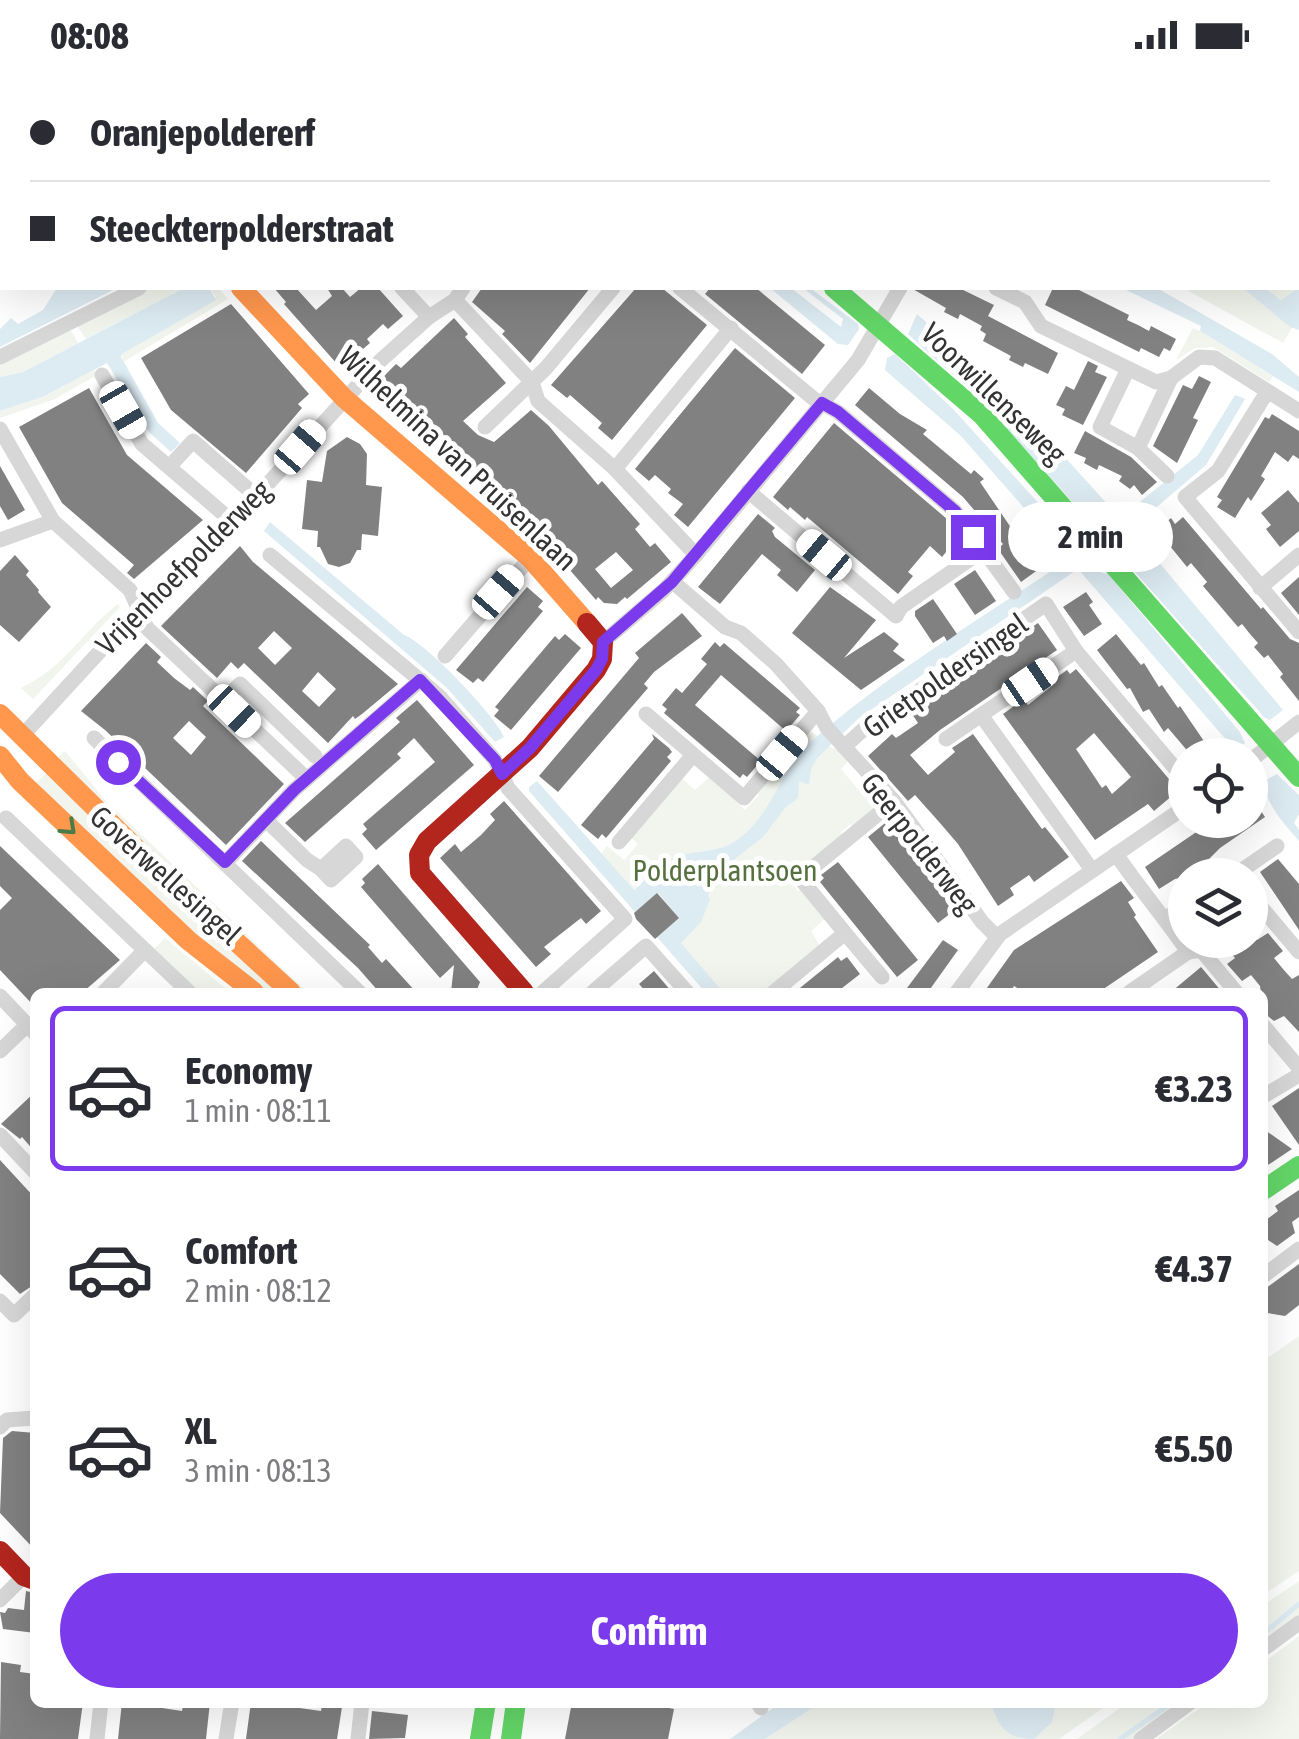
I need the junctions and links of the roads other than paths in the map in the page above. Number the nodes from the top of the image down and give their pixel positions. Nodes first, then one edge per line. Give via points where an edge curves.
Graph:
1 (135, 290) edge
2 (243, 290) edge
3 (404, 290) edge
4 (611, 290) edge
5 (683, 290) edge
6 (836, 290) edge
7 (899, 290) edge
8 (1000, 290) edge
9 (459, 294) edge
10 (429, 318) junction
11 (880, 325) junction
12 (731, 328) junction
13 (0, 357) edge
14 (1128, 369) junction
15 (102, 375) dead end
16 (1171, 378) junction
17 (532, 382) junction
18 (1266, 392) junction
19 (344, 398) junction
20 (822, 403) junction
21 (1299, 411) edge
22 (485, 426) dead end
23 (0, 429) edge
24 (1138, 448) junction
25 (170, 467) junction
26 (615, 469) junction
27 (1167, 476) dead end
28 (748, 491) junction
29 (256, 496) junction
30 (53, 521) junction
31 (233, 522) junction
32 (0, 540) edge
33 (983, 550) junction
34 (270, 555) dead end
35 (1299, 555) edge
36 (696, 556) junction
37 (530, 558) junction
38 (672, 582) junction
39 (1260, 588) junction
40 (1014, 592) dead end
41 (138, 610) junction
42 (1299, 632) edge
43 (603, 642) junction
44 (1076, 651) junction
45 (445, 656) dead end
46 (420, 680) junction
47 (224, 701) junction
48 (818, 711) junction
49 (0, 714) edge
50 (646, 714) dead end
51 (981, 714) junction
52 (1299, 722) edge
53 (22, 736) junction
54 (94, 738) dead end
55 (836, 738) junction
56 (946, 740) dead end
57 (1272, 746) junction
58 (1268, 749) edge
59 (693, 755) junction
60 (315, 756) dead end
61 (1, 758) edge
62 (1168, 760) edge
63 (502, 774) junction
64 (1299, 777) edge
65 (307, 779) junction
66 (894, 800) junction
67 (6, 818) dead end
68 (1168, 819) edge
69 (266, 820) junction
70 (619, 842) dead end
71 (1277, 846) dead end
72 (1116, 854) junction
73 (1259, 858) edge
74 (225, 862) junction
75 (321, 869) dead end
76 (1092, 870) junction
77 (1268, 915) edge
78 (1166, 919) joint
79 (1168, 922) edge
80 (845, 933) junction
81 (997, 937) junction
82 (145, 950) junction
83 (1299, 952) edge
84 (1180, 958) edge
85 (1208, 958) edge
86 (882, 978) dead end
87 (108, 988) edge
88 (185, 988) edge
89 (249, 988) edge
90 (287, 988) edge
91 (355, 988) edge
92 (521, 988) edge
93 (547, 988) edge
94 (598, 988) edge
95 (683, 988) edge
96 (779, 988) edge
97 (960, 988) edge
98 (1139, 988) edge
99 (1233, 988) edge
100 (0, 996) edge
101 (30, 1028) edge
102 (30, 1030) edge
103 (1268, 1032) edge
104 (0, 1050) edge
105 (1299, 1071) edge
106 (1268, 1093) edge
107 (0, 1135) edge
108 (1299, 1166) edge
109 (30, 1167) edge
110 (1268, 1187) edge
111 (1299, 1249) edge
112 (1268, 1272) edge
113 (30, 1300) edge
114 (0, 1301) edge
115 (30, 1418) edge
116 (0, 1427) edge
117 (0, 1550) edge
118 (29, 1578) edge
119 (0, 1600) edge
120 (1299, 1624) edge
121 (1268, 1646) edge
122 (100, 1708) edge
123 (231, 1708) edge
124 (361, 1708) edge
125 (485, 1708) edge
126 (515, 1708) edge
127 (1183, 1708) edge
128 (96, 1739) edge
129 (226, 1739) edge
130 (358, 1739) edge
131 (480, 1739) edge
132 (511, 1739) edge
133 (1141, 1739) edge

1 - 13 street
2 - 19 street, Wilhelmina van Pruisenlaan
3 - 10 street
4 - 17 street
5 - 12 street
6 - 11 street, Voorwillenseweg
7 - 11 street
8 - 14 street via 1025,302 1041,326
9 - 10 street, Vrijenhoefpolderweg
9 - 17 street
10 - 19 street, Vrijenhoefpolderweg
11 - 20 street
11 - 57 street, Voorwillenseweg via 982,416
12 - 20 street
12 - 26 street
14 - 16 street via 1156,382
14 - 24 street via 1100,427
15 - 25 street via 142,444
16 - 18 street via 1199,357 1215,358
16 - 24 street
17 - 22 street
17 - 26 street via 538,401
18 - 21 street
18 - 39 street via 1218,470 1185,497
19 - 29 street, Vrijenhoefpolderweg
19 - 37 street, Wilhelmina van Pruisenlaan
20 - 28 street
20 - 33 street via 955,511
23 - 30 street
24 - 27 street
25 - 29 street via 193,440
25 - 31 street
26 - 36 street
28 - 33 street via 896,616
28 - 36 street
29 - 31 street, Vrijenhoefpolderweg
30 - 32 street
30 - 41 street via 130,590
31 - 41 street, Vrijenhoefpolderweg
33 - 40 street
34 - 46 street
35 - 39 street
36 - 38 street
37 - 43 street, Wilhelmina van Pruisenlaan
37 - 45 street
38 - 43 street
38 - 48 street via 725,627 741,632
39 - 42 street
41 - 47 street via 147,628
41 - 53 street, Vrijenhoefpolderweg
43 - 63 street via 596,670
44 - 51 street
44 - 55 street, Grietpoldersingel via 1046,604 866,728
44 - 62 street
46 - 63 street
46 - 65 street
47 - 60 street via 240,684
47 - 65 street
48 - 55 street, Geerpolderweg
48 - 59 street via 744,798
49 - 53 street, Goverwellesingel
50 - 59 street
51 - 56 street
51 - 76 street
52 - 57 street
53 - 61 street
53 - 90 street, Goverwellesingel
54 - 74 street
55 - 66 street, Geerpolderweg
57 - 58 street
57 - 64 street, Voorwillenseweg
59 - 70 street
61 -> 89 street, Goverwellesingel via 189,941
63 - 92 street via 428,840 419,855 420,873
63 - 93 street via 624,918
65 - 69 street
66 - 80 street via 800,878
66 - 81 street, Geerpolderweg
67 - 82 street
68 - 72 street
69 - 74 street
69 - 75 street
71 - 73 street
72 - 76 street
72 - 78 street
74 - 91 street
76 - 81 street
77 - 83 street
78 - 79 street
80 - 86 street
80 - 96 street
81 - 97 street
82 - 87 street
82 - 88 street
84 - 98 street
85 - 99 street
94 - 95 street via 646,946
100 - 101 street
102 - 104 street
103 - 105 street
105 - 106 street
107 - 109 street
108 - 110 street
111 - 112 street
113 - 114 street via 14,1316
115 - 116 street
117 - 118 street
118 - 119 street
120 - 121 street
122 - 128 street
123 - 129 street
124 - 130 street
125 - 131 street
126 - 132 street
127 - 133 street

